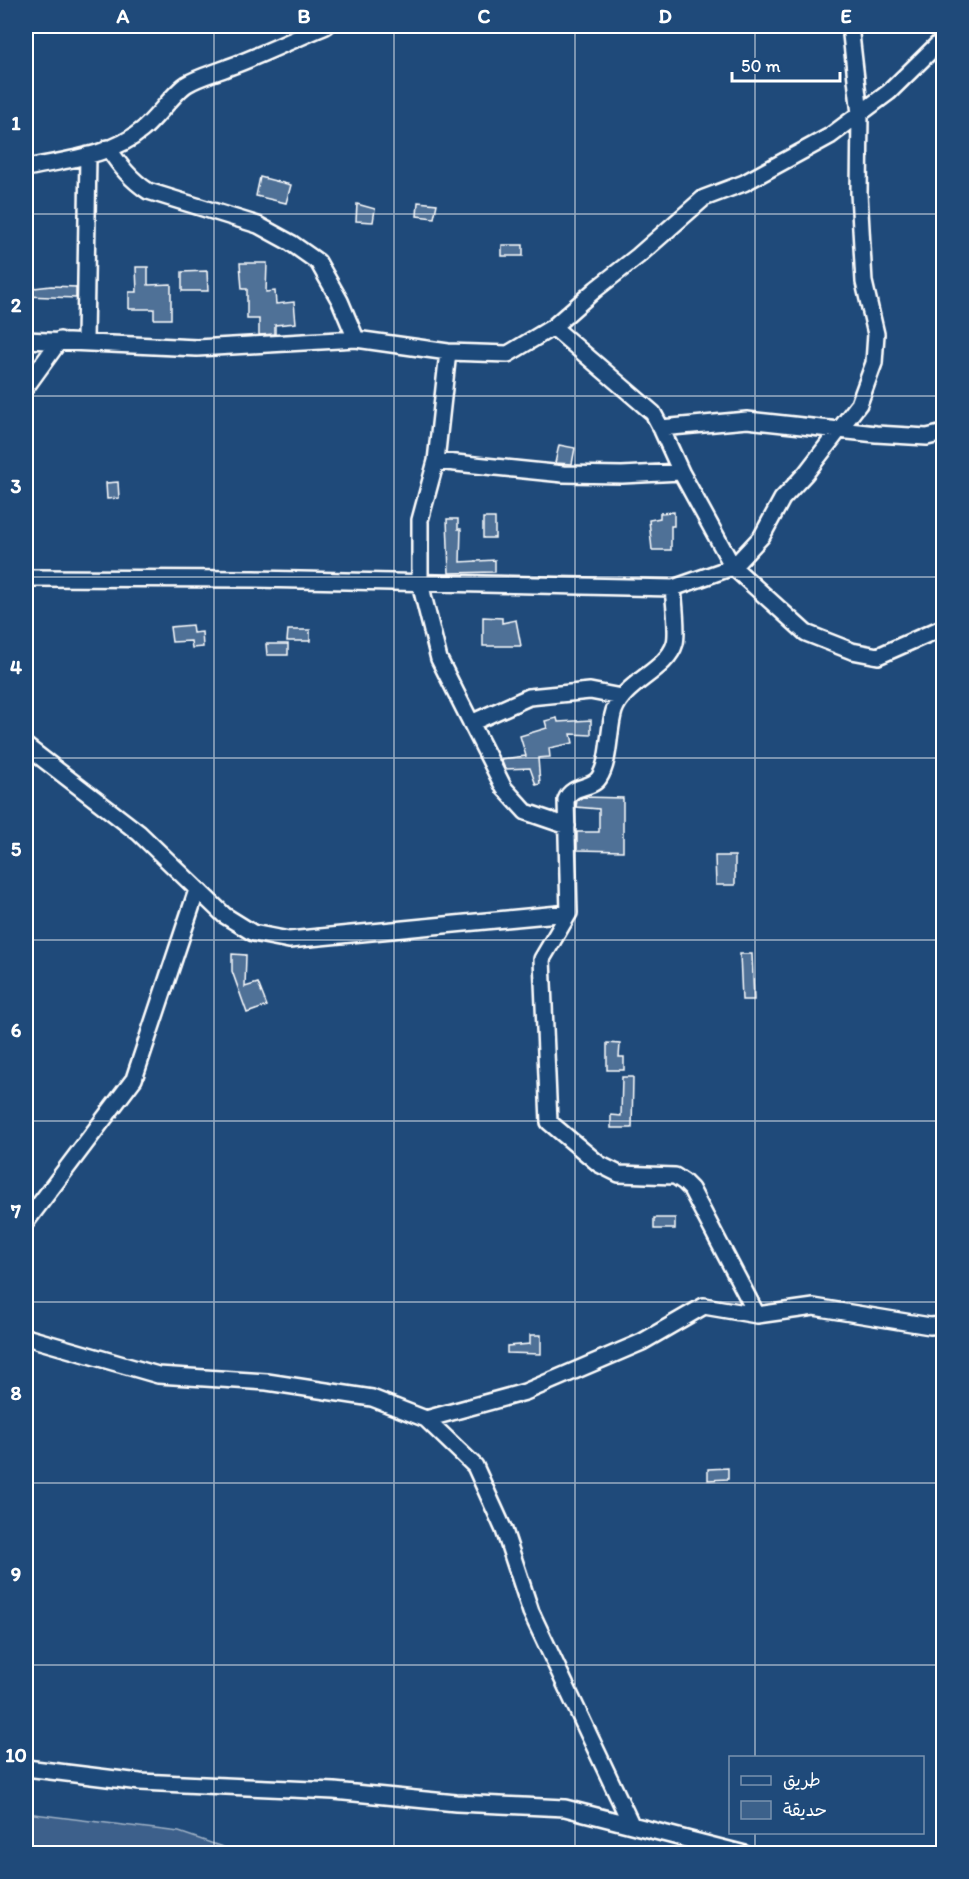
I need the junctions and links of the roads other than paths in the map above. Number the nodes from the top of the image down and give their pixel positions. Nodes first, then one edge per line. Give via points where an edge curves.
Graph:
1 (326, 26) edge
2 (850, 26) edge
3 (944, 38) edge
4 (860, 114) junction
5 (108, 148) junction
6 (88, 155) junction
7 (26, 168) edge
8 (553, 327) junction
9 (356, 339) junction
10 (26, 340) edge
11 (60, 340) junction
12 (85, 341) junction
13 (448, 352) junction
14 (26, 387) edge
15 (661, 428) junction
16 (840, 429) junction
17 (944, 433) edge
18 (436, 461) junction
19 (681, 472) junction
20 (733, 567) junction
21 (26, 578) edge
22 (420, 583) junction
23 (673, 588) junction
24 (944, 627) edge
25 (621, 697) junction
26 (471, 723) junction
27 (26, 746) edge
28 (567, 826) junction
29 (197, 890) junction
30 (569, 913) junction
31 (26, 1221) edge
32 (757, 1315) junction
33 (944, 1325) edge
34 (26, 1337) edge
35 (426, 1419) junction
36 (26, 1768) edge
37 (631, 1824) junction
38 (745, 1854) edge

1 - 5 street via 184,86 141,132
2 - 4 street
3 - 4 street via 889,92
4 - 8 street via 820,142 744,183 704,198
4 - 16 street via 864,282 876,334 874,363 859,404
5 - 6 street
5 - 9 street via 124,171 148,192 258,225 318,262
6 - 7 street
6 - 12 street
8 - 13 street via 508,354
8 - 15 street via 653,413
9 - 12 street via 197,348
9 - 13 street
10 - 11 street
11 - 12 street
11 - 14 street
13 - 18 street
15 - 16 street via 747,420
15 - 19 street
16 - 17 street via 927,437
16 - 20 street via 782,499 762,536
18 - 19 street via 563,474
18 - 22 street via 420,520
19 - 20 street
20 - 23 street
20 - 24 street via 806,633 852,651 878,656
21 - 22 street
22 - 23 street
22 - 26 street via 439,660
23 - 25 street via 675,643 668,656
25 - 26 street via 590,691 529,697
25 - 28 street via 614,711 601,776 568,795
26 - 28 street via 504,788 526,812
27 - 29 street via 139,833
28 - 30 street
29 - 30 street via 224,915 254,933 289,940
29 - 31 street via 134,1079
30 - 32 street via 542,959 549,1122 598,1164 619,1174 675,1176 684,1182
32 - 33 street via 814,1307
32 - 35 street via 704,1306 642,1342 525,1392
34 - 35 street via 158,1375 267,1382 372,1398
35 - 37 street via 475,1466 504,1530 531,1612
36 - 37 street via 140,1782 565,1808
37 - 38 street

